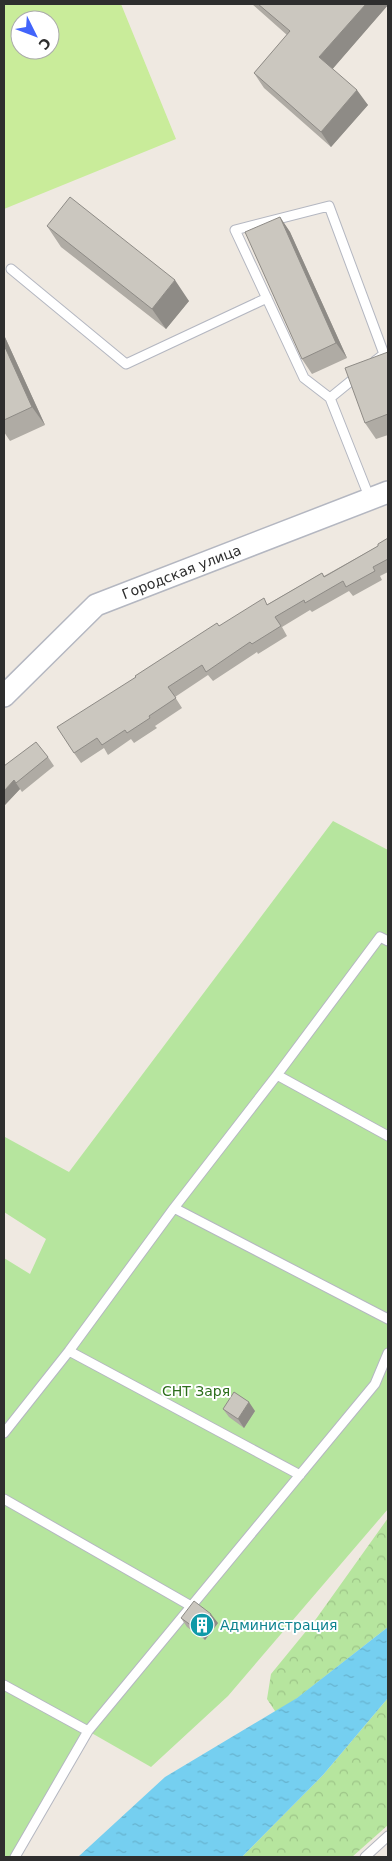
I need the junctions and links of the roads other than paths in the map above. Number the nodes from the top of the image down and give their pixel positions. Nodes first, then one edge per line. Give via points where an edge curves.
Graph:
1 (11, 269) dead end
2 (267, 298) junction
3 (369, 366) edge
4 (361, 373) edge
5 (330, 398) junction
6 (379, 496) edge
7 (4, 696) edge
8 (388, 941) edge
9 (277, 1076) junction
10 (388, 1136) edge
11 (174, 1208) junction
12 (388, 1319) edge
13 (69, 1350) junction
14 (388, 1354) edge
15 (4, 1433) edge
16 (300, 1475) junction
17 (4, 1499) edge
18 (191, 1606) junction
19 (4, 1685) edge
20 (88, 1731) junction
21 (388, 1836) edge
22 (15, 1857) edge
23 (365, 1857) edge

1 - 2 lane via 126,364
2 - 3 lane via 235,230 330,206 384,354
2 - 5 lane via 304,378
4 - 5 lane
5 - 6 lane
6 - 7 street, Городская улица via 96,605
8 - 9 lane via 380,937
9 - 10 lane
9 - 11 lane
11 - 12 lane
11 - 13 lane
13 - 15 lane
13 - 16 lane
14 - 16 lane via 375,1384
16 - 18 lane
17 - 18 lane
18 - 20 lane
19 - 20 lane
20 - 22 lane
21 - 23 lane

